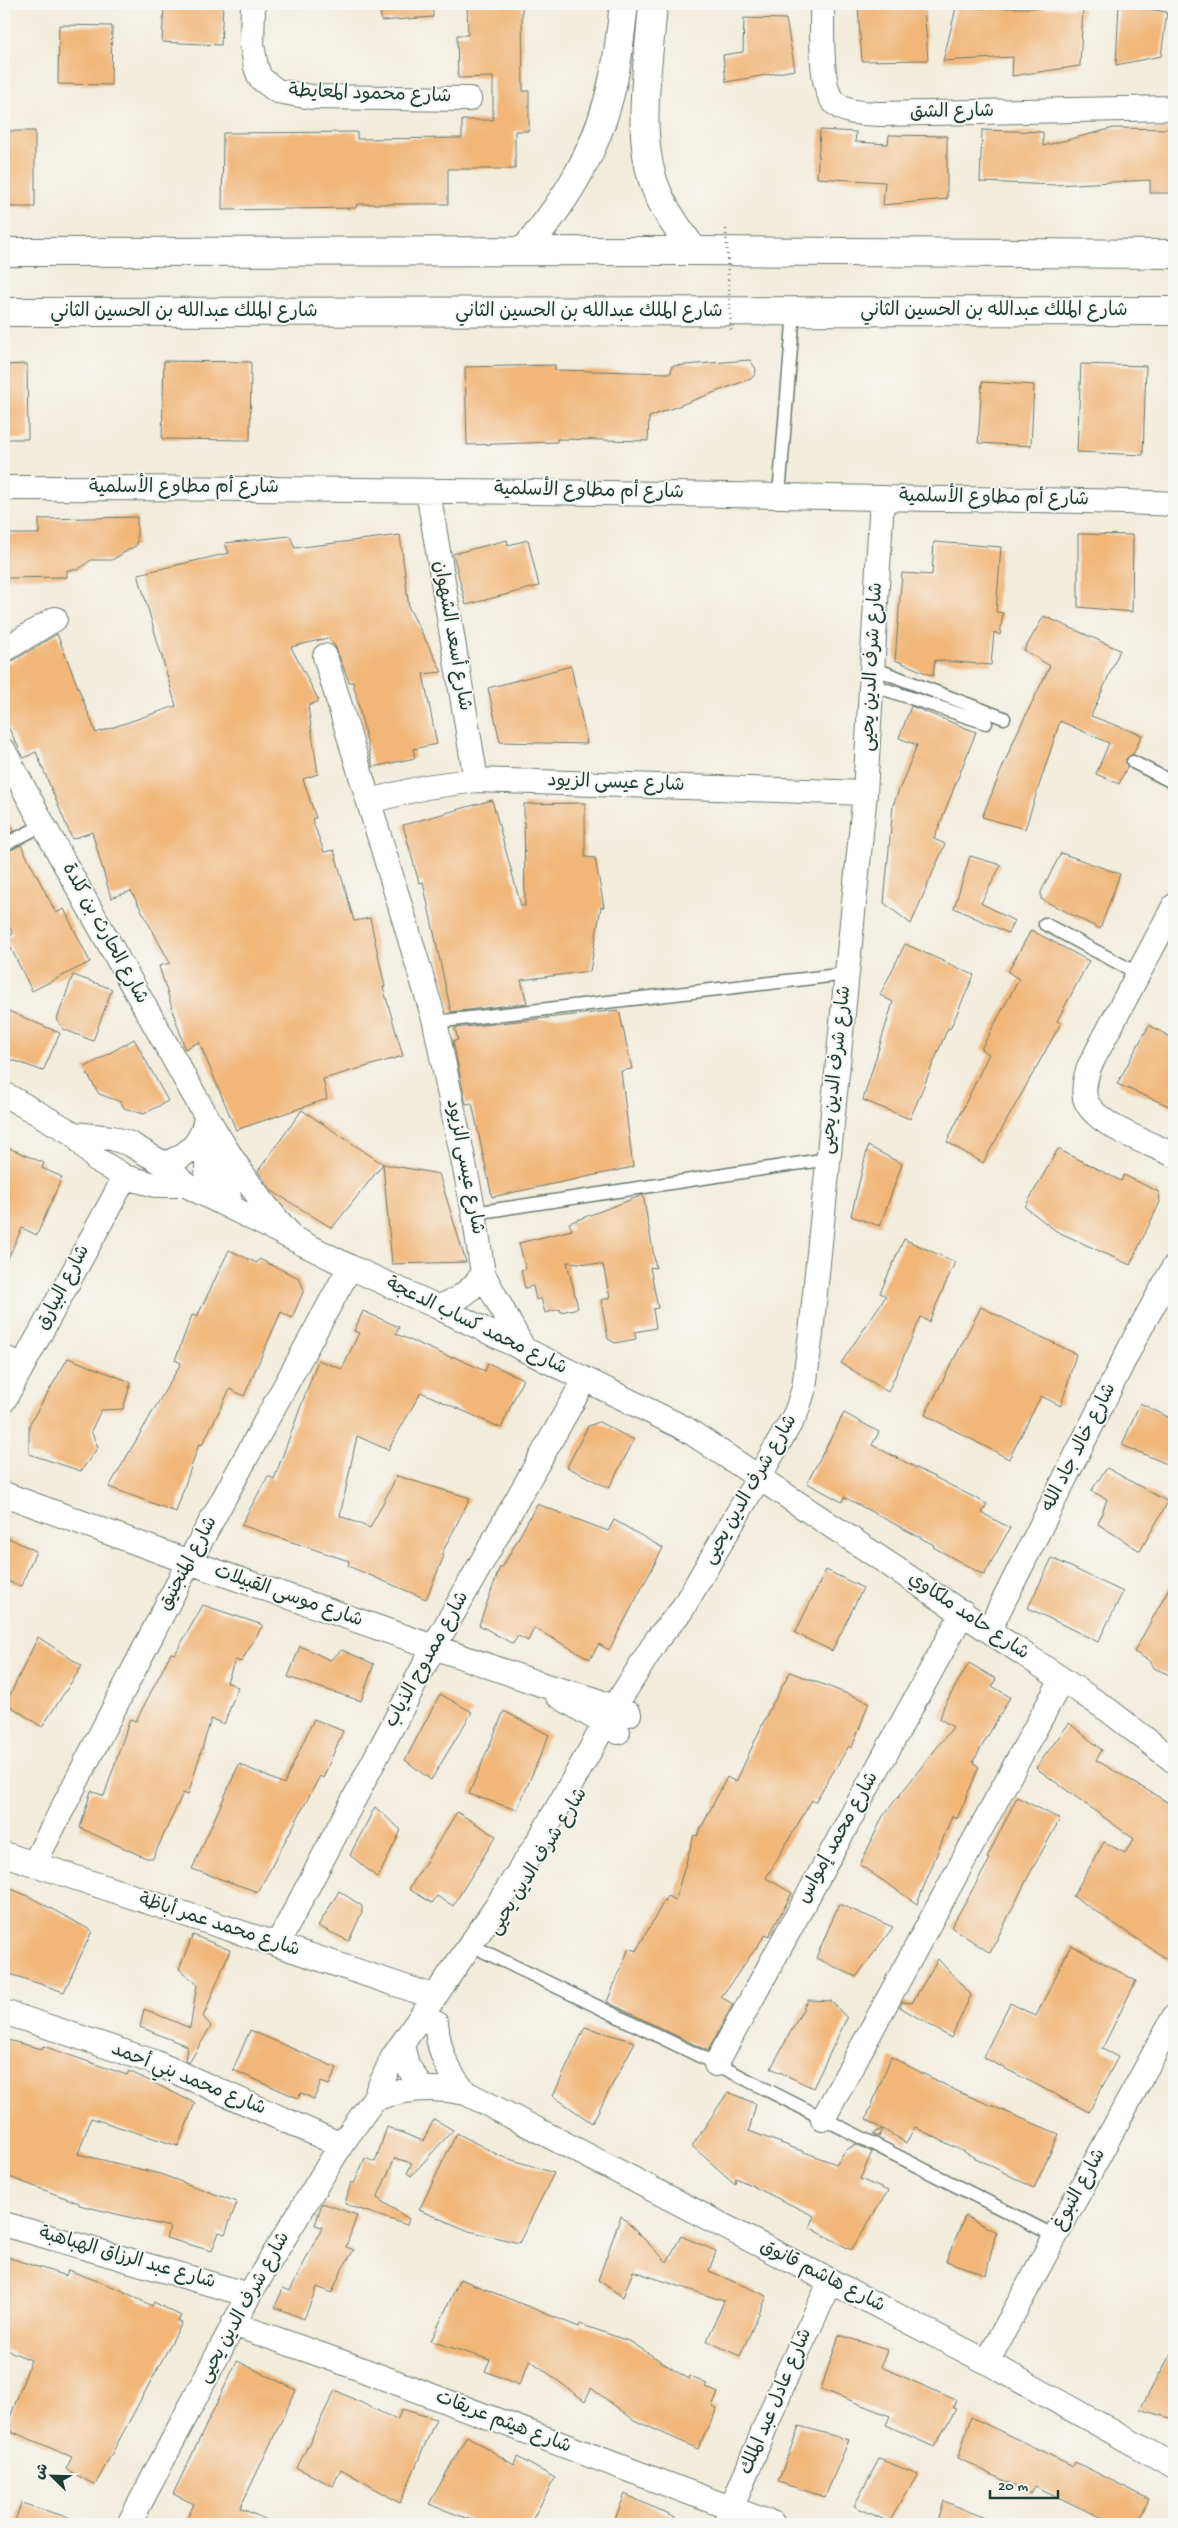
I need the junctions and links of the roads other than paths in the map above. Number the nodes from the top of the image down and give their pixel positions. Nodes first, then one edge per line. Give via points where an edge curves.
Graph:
1 (253, 4) edge
2 (624, 4) edge
3 (653, 4) edge
4 (822, 4) edge
5 (469, 99) dead end
6 (1174, 108) edge
7 (524, 251) junction
8 (694, 251) junction
9 (4, 252) edge
10 (1174, 254) edge
11 (794, 311) junction
12 (1174, 311) edge
13 (4, 312) edge
14 (4, 488) edge
15 (428, 491) junction
16 (780, 495) junction
17 (882, 498) junction
18 (1174, 504) edge
19 (55, 620) dead end
20 (4, 650) edge
21 (325, 656) dead end
22 (873, 676) junction
23 (1004, 718) dead end
24 (986, 723) dead end
25 (4, 751) edge
26 (1133, 762) dead end
27 (476, 780) junction
28 (1174, 783) edge
29 (865, 793) junction
30 (369, 801) junction
31 (43, 826) junction
32 (4, 845) edge
33 (1174, 906) edge
34 (1045, 924) dead end
35 (847, 974) junction
36 (1138, 974) junction
37 (435, 1022) junction
38 (4, 1094) edge
39 (206, 1115) junction
40 (74, 1134) junction
41 (1174, 1155) edge
42 (828, 1159) junction
43 (164, 1164) junction
44 (125, 1176) junction
45 (186, 1185) junction
46 (208, 1195) junction
47 (231, 1207) junction
48 (474, 1213) junction
49 (293, 1238) junction
50 (1174, 1267) edge
51 (350, 1268) junction
52 (483, 1274) junction
53 (438, 1307) junction
54 (524, 1348) junction
55 (13, 1362) edge
56 (585, 1379) junction
57 (4, 1400) edge
58 (760, 1478) junction
59 (4, 1494) edge
60 (189, 1562) junction
61 (681, 1610) junction
62 (963, 1612) junction
63 (989, 1630) junction
64 (434, 1647) junction
65 (633, 1678) junction
66 (1061, 1681) junction
67 (575, 1700) junction
68 (617, 1720) junction
69 (1174, 1760) edge
70 (584, 1762) junction
71 (4, 1854) edge
72 (34, 1864) junction
73 (276, 1944) junction
74 (477, 1948) junction
75 (435, 1997) junction
76 (4, 2012) edge
77 (1174, 2017) edge
78 (436, 2023) junction
79 (405, 2055) junction
80 (716, 2064) junction
81 (422, 2088) junction
82 (466, 2094) junction
83 (374, 2099) junction
84 (823, 2118) junction
85 (341, 2145) junction
86 (4, 2224) edge
87 (1055, 2236) junction
88 (831, 2281) junction
89 (249, 2295) junction
90 (233, 2324) junction
91 (987, 2362) junction
92 (1174, 2466) edge
93 (728, 2517) edge
94 (129, 2524) edge
95 (773, 2524) edge

1 - 5 street, شارع محمود المعايطة via 252,45 256,67 260,78 277,91 312,97
2 - 7 main road via 614,76 595,141 572,187
3 - 8 main road via 646,153 658,195
4 - 6 street, شارع الشق via 825,84 834,104 845,110 890,114
7 - 8 main road
7 - 9 main road
8 - 10 main road
11 - 12 main road, شارع الملك عبدالله بن الحسين الثاني
11 - 13 main road, شارع الملك عبدالله بن الحسين الثاني
11 - 16 lane
14 - 15 street, شارع أم مطاوع الأسلمية
15 - 16 street, شارع أم مطاوع الأسلمية
15 - 27 street, شارع أسعد الشهوان
16 - 17 street, شارع أم مطاوع الأسلمية
17 - 18 street, شارع أم مطاوع الأسلمية via 1075,499
17 - 22 street, شارع شرف الدين يحيى
19 - 20 street
21 - 30 street, شارع عيسى الزيود
22 - 23 lane
22 - 24 lane
22 - 29 street, شارع شرف الدين يحيى
25 - 31 street, شارع الحارث بن كلدة
26 - 28 lane
27 - 29 street, شارع عيسى الزيود
27 - 30 street, شارع عيسى الزيود via 426,787
29 - 35 street, شارع شرف الدين يحيى
30 - 37 street, شارع عيسى الزيود
31 - 32 lane
31 - 39 street, شارع الحارث بن كلدة
33 - 36 street
34 - 36 lane
35 - 37 lane
35 - 42 street, شارع شرف الدين يحيى
36 - 41 street via 1089,1067 1084,1084 1085,1097 1091,1110 1111,1125
37 - 48 street, شارع عيسى الزيود
38 - 40 street, شارع محمد كساب الدعجة
39 - 43 street via 201,1135 189,1152
39 - 46 street, شارع الحارث بن كلدة
39 - 47 street, شارع الحارث بن كلدة via 221,1152
39 - 49 street, شارع الحارث بن كلدة via 264,1203
40 - 43 street, شارع محمد كساب الدعجة via 112,1138 130,1144
40 - 44 street, شارع محمد كساب الدعجة via 96,1159
42 - 48 lane
42 - 58 street, شارع شرف الدين يحيى via 804,1388 796,1413
43 - 45 street, شارع محمد كساب الدعجة
44 - 45 street, شارع محمد كساب الدعجة via 155,1185
44 - 55 street, شارع البيارق
45 - 46 street, شارع محمد كساب الدعجة
46 - 47 street, شارع محمد كساب الدعجة
47 - 49 street, شارع محمد كساب الدعجة
48 - 52 street, شارع عيسى الزيود
49 - 51 street, شارع محمد كساب الدعجة
50 - 63 street, شارع خالد جاد الله via 1135,1338
51 - 53 street, شارع محمد كساب الدعجة
51 - 60 street, شارع المنجنيق
52 - 53 street via 466,1294
52 - 54 street, شارع عيسى الزيود
53 - 54 street, شارع محمد كساب الدعجة
54 - 56 street, شارع محمد كساب الدعجة
55 - 57 street, شارع البيارق
56 - 58 street, شارع محمد كساب الدعجة via 686,1429
56 - 64 street, شارع ممدوح الذياب
58 - 61 street, شارع شرف الدين يحيى
58 - 62 street, شارع حامد ملكاوي
59 - 60 street, شارع موسى القبيلات
60 - 64 street, شارع موسى القبيلات
60 - 72 street, شارع المنجنيق
61 - 65 street, شارع شرف الدين يحيى via 658,1638
61 - 68 street, شارع شرف الدين يحيى via 676,1634
62 - 63 street, شارع حامد ملكاوي
62 - 80 street, شارع محمد إمواس
63 - 66 street, شارع حامد ملكاوي
64 - 67 street, شارع موسى القبيلات via 546,1686
64 - 73 street, شارع ممدوح الذياب
65 - 67 street
65 - 68 street, شارع شرف الدين يحيى
66 - 69 street, شارع حامد ملكاوي via 1108,1710
66 - 84 street
67 - 68 street, شارع موسى القبيلات
67 - 70 street
68 - 70 street, شارع شرف الدين يحيى
68 - 74 street, شارع شرف الدين يحيى via 545,1856
70 - 74 street, شارع شرف الدين يحيى
71 - 72 street, شارع محمد عمر أباظة
72 - 73 street, شارع محمد عمر أباظة
73 - 75 street, شارع محمد عمر أباظة
74 - 75 street, شارع شرف الدين يحيى
74 - 78 street, شارع شرف الدين يحيى
74 - 80 lane
75 - 79 street, شارع شرف الدين يحيى
76 - 85 street, شارع محمد بني أحمد via 154,2062
77 - 87 street, شارع النبوغ
78 - 79 street, شارع شرف الدين يحيى
78 - 82 street, شارع هاشم قانوق via 447,2069
79 - 81 street
79 - 83 street, شارع شرف الدين يحيى via 385,2071
80 - 84 lane
81 - 82 street, شارع هاشم قانوق
81 - 83 street, شارع هاشم قانوق
82 - 88 street, شارع هاشم قانوق
83 - 85 street, شارع شرف الدين يحيى
84 - 87 lane
85 - 89 street, شارع شرف الدين يحيى
86 - 89 street, شارع عبد الرزاق الهباهبة
87 - 91 street, شارع النبوغ
88 - 91 street, شارع هاشم قانوق
88 - 93 street, شارع عادل عبد الملك via 788,2372
89 - 90 street, شارع شرف الدين يحيى
90 - 93 street, شارع هيثم عريقات via 325,2357
90 - 94 street, شارع شرف الدين يحيى
91 - 92 street, شارع هاشم قانوق
93 - 95 street, شارع هيثم عريقات

